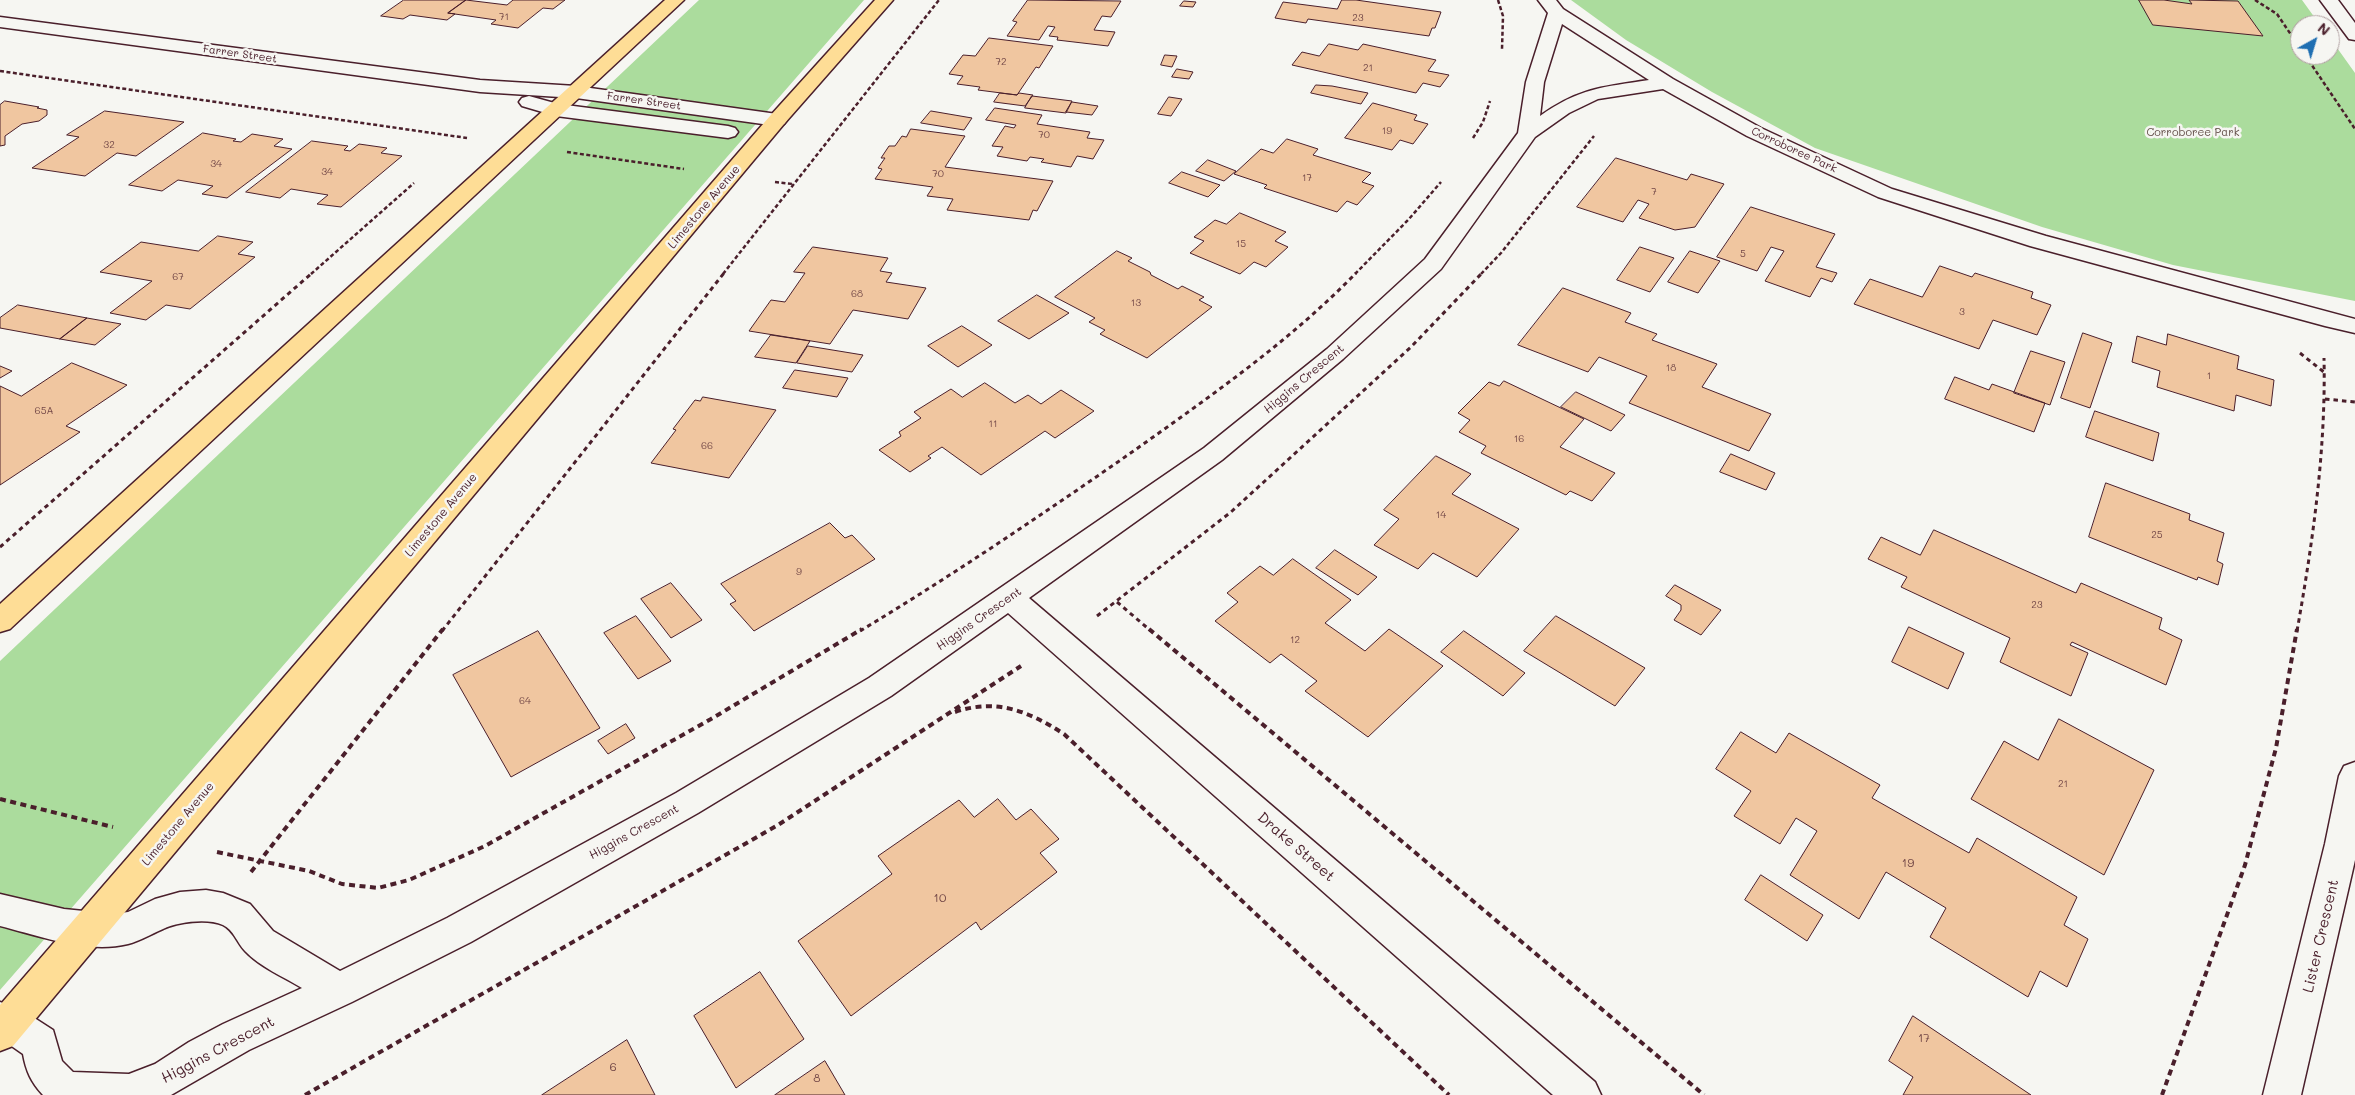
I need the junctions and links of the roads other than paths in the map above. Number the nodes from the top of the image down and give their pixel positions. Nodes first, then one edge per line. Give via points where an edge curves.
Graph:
1 (676, 0) edge
2 (884, 0) edge
3 (2330, 0) edge
4 (1552, 6) edge
5 (0, 22) edge
6 (2355, 35) edge
7 (1666, 83) junction
8 (480, 86) junction
9 (576, 92) junction
10 (556, 110) junction
11 (771, 129) junction
12 (1528, 133) junction
13 (2355, 326) edge
14 (1010, 598) junction
15 (0, 621) edge
16 (2355, 776) edge
17 (0, 910) edge
18 (88, 929) junction
19 (340, 990) junction
20 (3, 1025) edge
21 (1582, 1095) edge
22 (2282, 1095) edge

1 - 9 main road
2 - 11 main road, Limestone Avenue
3 - 6 street
4 - 7 street, Corroboree Park
4 - 12 street, Higgins Crescent via 1535,82
5 - 8 street, Farrer Street
7 - 12 street, Higgins Crescent via 1593,94 1562,108
7 - 13 street, Corroboree Park via 1754,132 1885,193 2038,241
8 - 9 street, Farrer Street
8 - 10 street, Farrer Street
9 - 10 main road
9 - 11 street, Farrer Street
10 - 11 street, Farrer Street
10 - 15 main road
11 - 18 main road, Limestone Avenue
12 - 14 street, Higgins Crescent via 1433,264 1335,354 1213,454
14 - 19 street, Higgins Crescent via 880,687 686,803 459,930
14 - 21 street, Drake Street
16 - 22 street, Lister Crescent
17 - 18 street
18 - 19 street via 127,929 154,916 182,908 222,909 247,923 258,942
18 - 20 main road, Limestone Avenue
19 - 20 street, Higgins Crescent via 236,1037 167,1078 129,1093 63,1089 45,1070 40,1043

